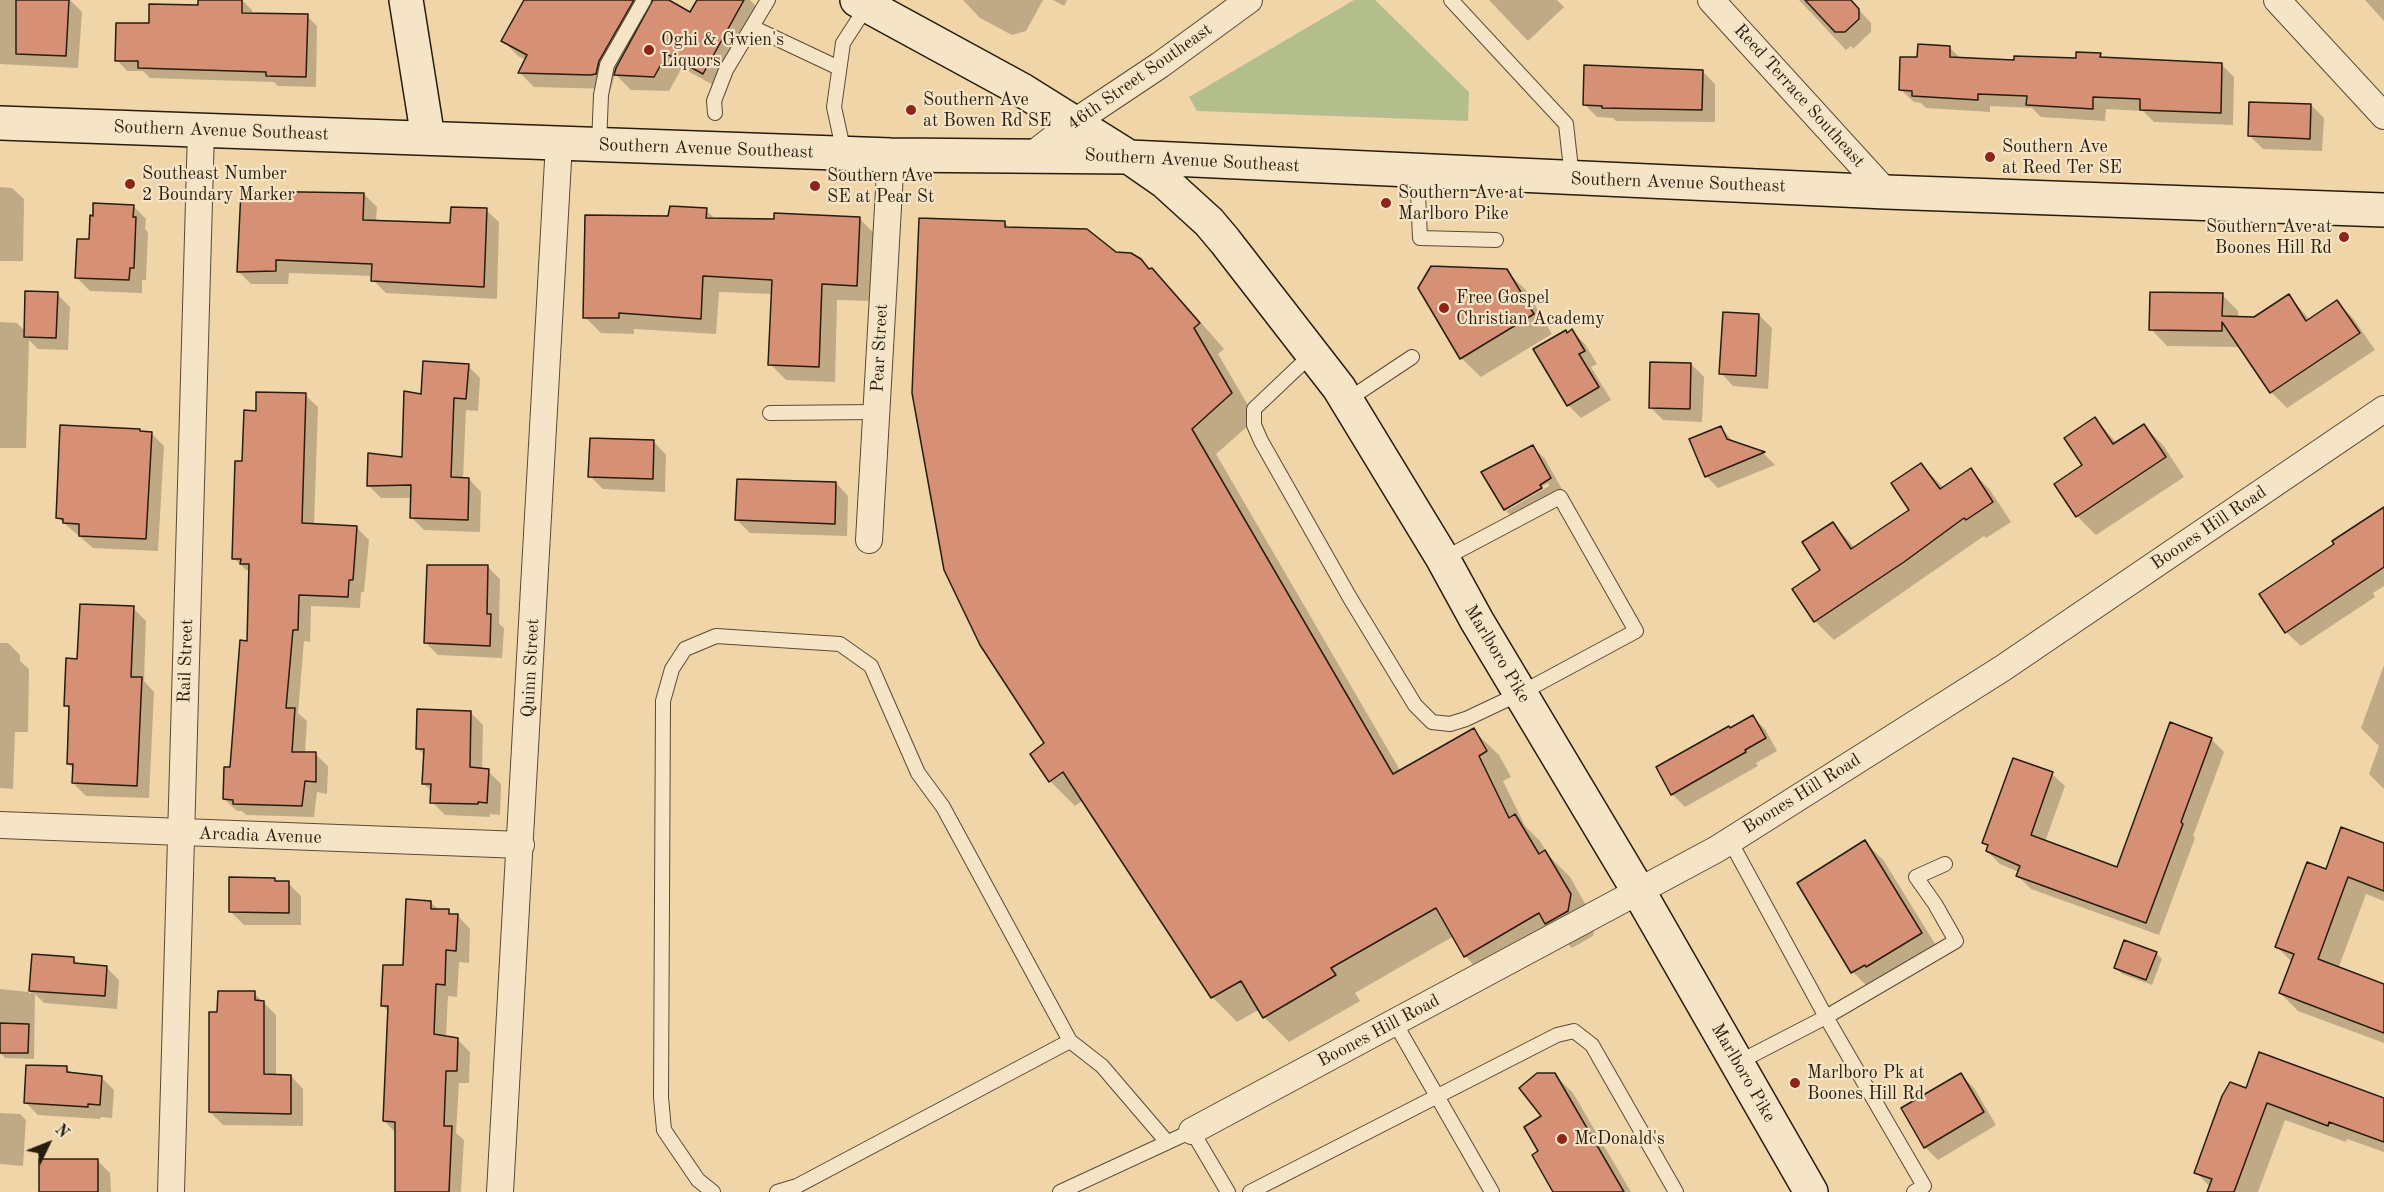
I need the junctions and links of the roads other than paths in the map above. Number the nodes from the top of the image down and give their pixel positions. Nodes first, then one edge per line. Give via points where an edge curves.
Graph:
1 (406, 0) edge
2 (644, 0) edge
3 (768, 0) edge
4 (1249, 0) edge
5 (1451, 0) edge
6 (1711, 0) edge
7 (2277, 0) edge
8 (862, 3) edge
9 (752, 27) junction
10 (839, 68) junction
11 (715, 113) dead end
12 (2384, 116) edge
13 (0, 123) edge
14 (1073, 123) junction
15 (201, 130) junction
16 (428, 138) junction
17 (559, 143) junction
18 (599, 145) junction
19 (844, 154) junction
20 (891, 155) junction
21 (1032, 155) junction
22 (1129, 157) junction
23 (1417, 171) junction
24 (1572, 178) junction
25 (1886, 192) junction
26 (2384, 210) edge
27 (1496, 240) dead end
28 (1312, 354) junction
29 (1412, 357) dead end
30 (1346, 401) junction
31 (2384, 409) edge
32 (876, 412) junction
33 (770, 413) dead end
34 (869, 540) dead end
35 (1443, 560) junction
36 (1521, 693) junction
37 (0, 825) edge
38 (181, 832) junction
39 (1729, 839) junction
40 (521, 845) junction
41 (1945, 864) dead end
42 (1639, 892) junction
43 (1826, 1017) junction
44 (1395, 1023) junction
45 (1070, 1041) junction
46 (1737, 1063) junction
47 (1437, 1096) junction
48 (1192, 1131) junction
49 (1167, 1142) junction
50 (171, 1192) edge
51 (500, 1192) edge
52 (712, 1192) edge
53 (777, 1192) edge
54 (1060, 1192) edge
55 (1228, 1192) edge
56 (1250, 1192) edge
57 (1492, 1192) edge
58 (1676, 1192) edge
59 (1811, 1192) edge
60 (1914, 1192) edge

1 - 16 main road
2 - 18 lane via 607,65
3 - 9 lane
4 - 14 street, 46th Street Southeast
5 - 24 lane via 1566,124
6 - 25 street, Reed Terrace Southeast
7 - 12 street
8 - 10 lane via 843,43
8 - 14 main road, Marlboro Pike via 1022,90
9 - 10 lane
9 - 11 lane via 726,70 714,101
10 - 19 lane via 834,106
13 - 15 main road, Southern Avenue Southeast
14 - 21 street, 46th Street Southeast
14 - 22 main road, Marlboro Pike
15 - 16 main road, Southern Avenue Southeast
15 - 38 street, Rail Street
16 - 17 main road, Southern Avenue Southeast
17 - 18 main road, Southern Avenue Southeast
17 - 40 street, Quinn Street
18 - 19 main road, Southern Avenue Southeast
19 - 20 main road, Southern Avenue Southeast
20 - 21 main road, Southern Avenue Southeast
20 - 32 street, Pear Street
21 - 22 main road, Southern Avenue Southeast
22 - 23 main road, Southern Avenue Southeast
22 - 28 main road, Marlboro Pike via 1165,182 1209,222
23 - 24 main road, Southern Avenue Southeast
23 - 27 lane via 1420,238
24 - 25 main road, Southern Avenue Southeast
25 - 26 main road, Southern Avenue Southeast
28 - 30 main road, Marlboro Pike
28 - 36 lane via 1254,410 1254,425 1350,598 1415,705 1432,722 1450,724
29 - 30 lane
30 - 35 main road, Marlboro Pike
31 - 39 street, Boones Hill Road via 2003,668
32 - 33 lane
32 - 34 street, Pear Street
35 - 36 main road, Marlboro Pike
35 - 36 lane via 1560,497 1636,631
36 - 42 main road, Marlboro Pike
37 - 38 street, Arcadia Avenue
38 - 40 street, Arcadia Avenue
38 - 50 street, Rail Street
39 - 42 street, Boones Hill Road
39 - 43 lane
40 - 51 street, Quinn Street
41 - 43 lane via 1916,877 1956,940
42 - 44 street, Boones Hill Road
42 - 46 main road, Marlboro Pike
43 - 46 lane
43 - 60 lane via 1924,1186
44 - 47 lane
44 - 48 street, Boones Hill Road
45 - 49 lane via 1102,1066
45 - 52 lane via 943,807 918,773 871,666 840,644 716,636 685,649 672,669 663,701 661,1096 664,1130 698,1180
45 - 53 lane via 797,1186
46 - 59 main road, Marlboro Pike
47 - 56 lane
47 - 57 lane
47 - 58 lane via 1574,1030 1592,1045
48 - 49 lane
48 - 55 lane
49 - 54 lane

